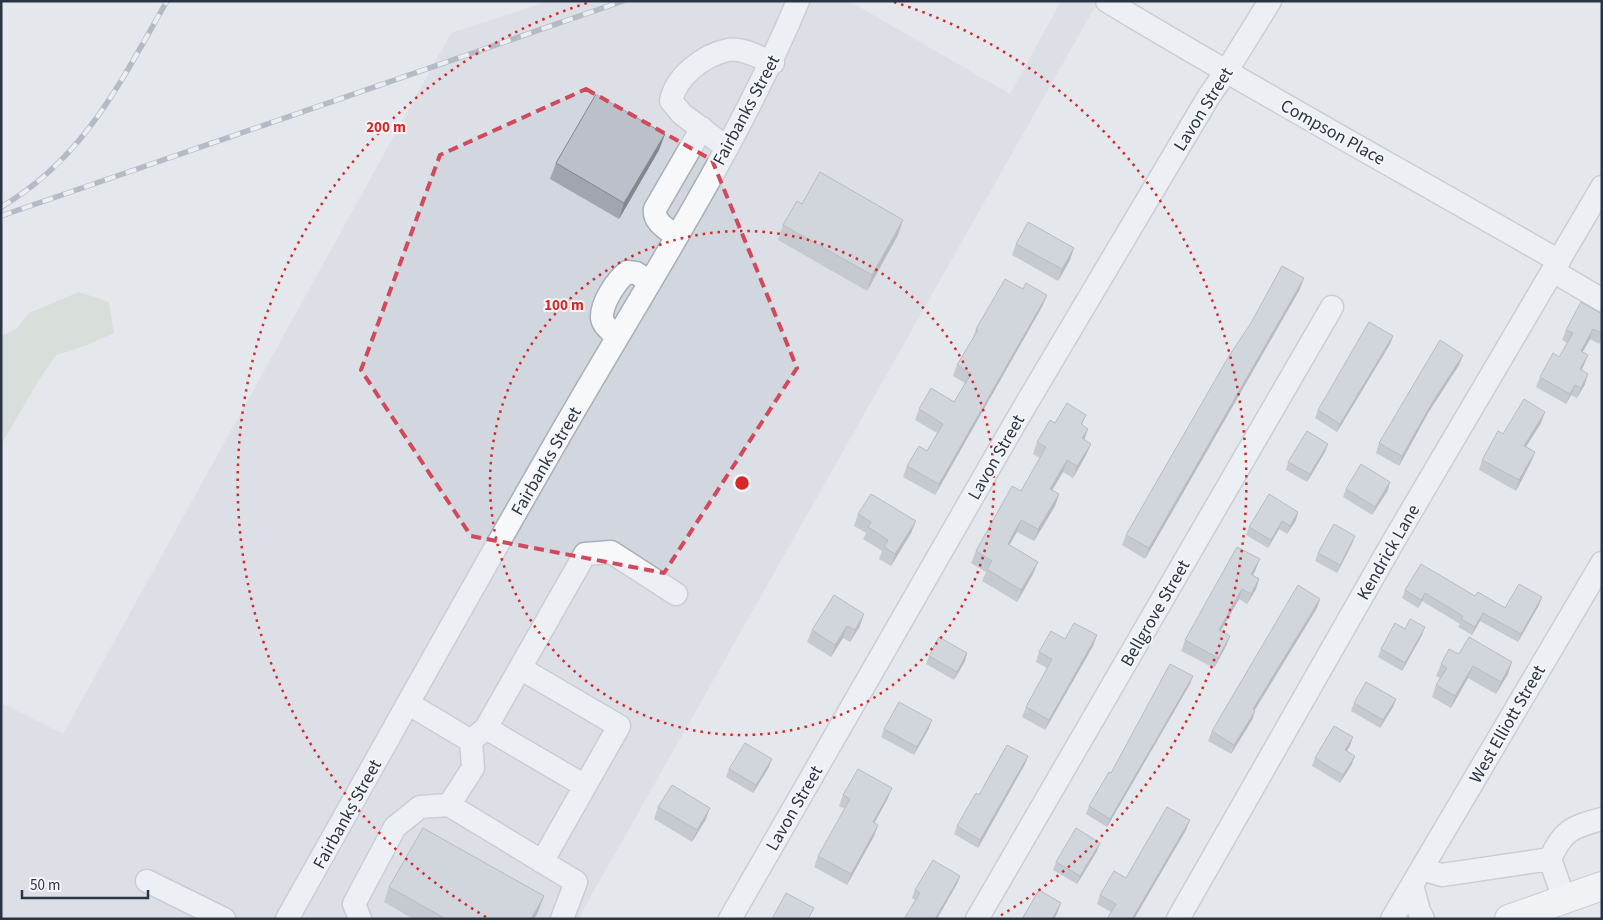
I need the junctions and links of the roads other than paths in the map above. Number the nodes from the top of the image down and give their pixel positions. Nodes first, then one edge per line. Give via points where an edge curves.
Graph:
1 (798, 1) edge
2 (1107, 1) edge
3 (1270, 1) edge
4 (773, 63) junction
5 (1226, 72) junction
6 (702, 128) junction
7 (728, 148) junction
8 (1602, 187) edge
9 (676, 236) junction
10 (1556, 266) junction
11 (1602, 300) edge
12 (1332, 307) dead end
13 (1602, 562) edge
14 (676, 594) dead end
15 (520, 668) junction
16 (408, 704) junction
17 (478, 735) junction
18 (585, 786) junction
19 (449, 805) junction
20 (1602, 819) edge
21 (1550, 859) junction
22 (542, 862) junction
23 (1417, 877) junction
24 (147, 881) dead end
25 (1602, 886) edge
26 (1564, 899) junction
27 (224, 919) edge
28 (287, 919) edge
29 (360, 919) edge
30 (562, 919) edge
31 (730, 919) edge
32 (977, 919) edge
33 (1178, 919) edge
34 (1392, 919) edge
35 (1423, 919) edge
36 (1508, 919) edge

1 - 4 street, Fairbanks Street
2 - 5 street, Compson Place
3 - 5 street, Lavon Street
4 - 6 street via 730,49 691,67 673,91 671,101 682,114
4 - 7 street, Fairbanks Street
5 - 10 street, Compson Place via 1356,144
5 - 31 street, Lavon Street via 1029,400
6 - 7 street
6 - 9 street via 655,209 657,220
7 - 9 street, Fairbanks Street
8 - 10 street, Kendrick Lane
9 - 16 street, Fairbanks Street
10 - 11 street, Compson Place
10 - 33 street, Kendrick Lane via 1398,533
12 - 32 street, Bellgrove Street
13 - 23 street, West Elliott Street
14 - 15 street via 611,552 585,554
15 - 17 street
15 - 18 street via 619,726
16 - 17 street
16 - 28 street, Fairbanks Street
17 - 18 street
17 - 19 street via 473,768
18 - 22 street
19 - 22 street
19 - 29 street via 420,807 395,828 354,904
20 - 21 street via 1575,826 1558,843
21 - 23 street
21 - 26 street
22 - 30 street via 576,882
23 - 34 street, West Elliott Street
23 - 35 street via 1419,911
24 - 27 street
25 - 26 main road
26 - 36 main road

